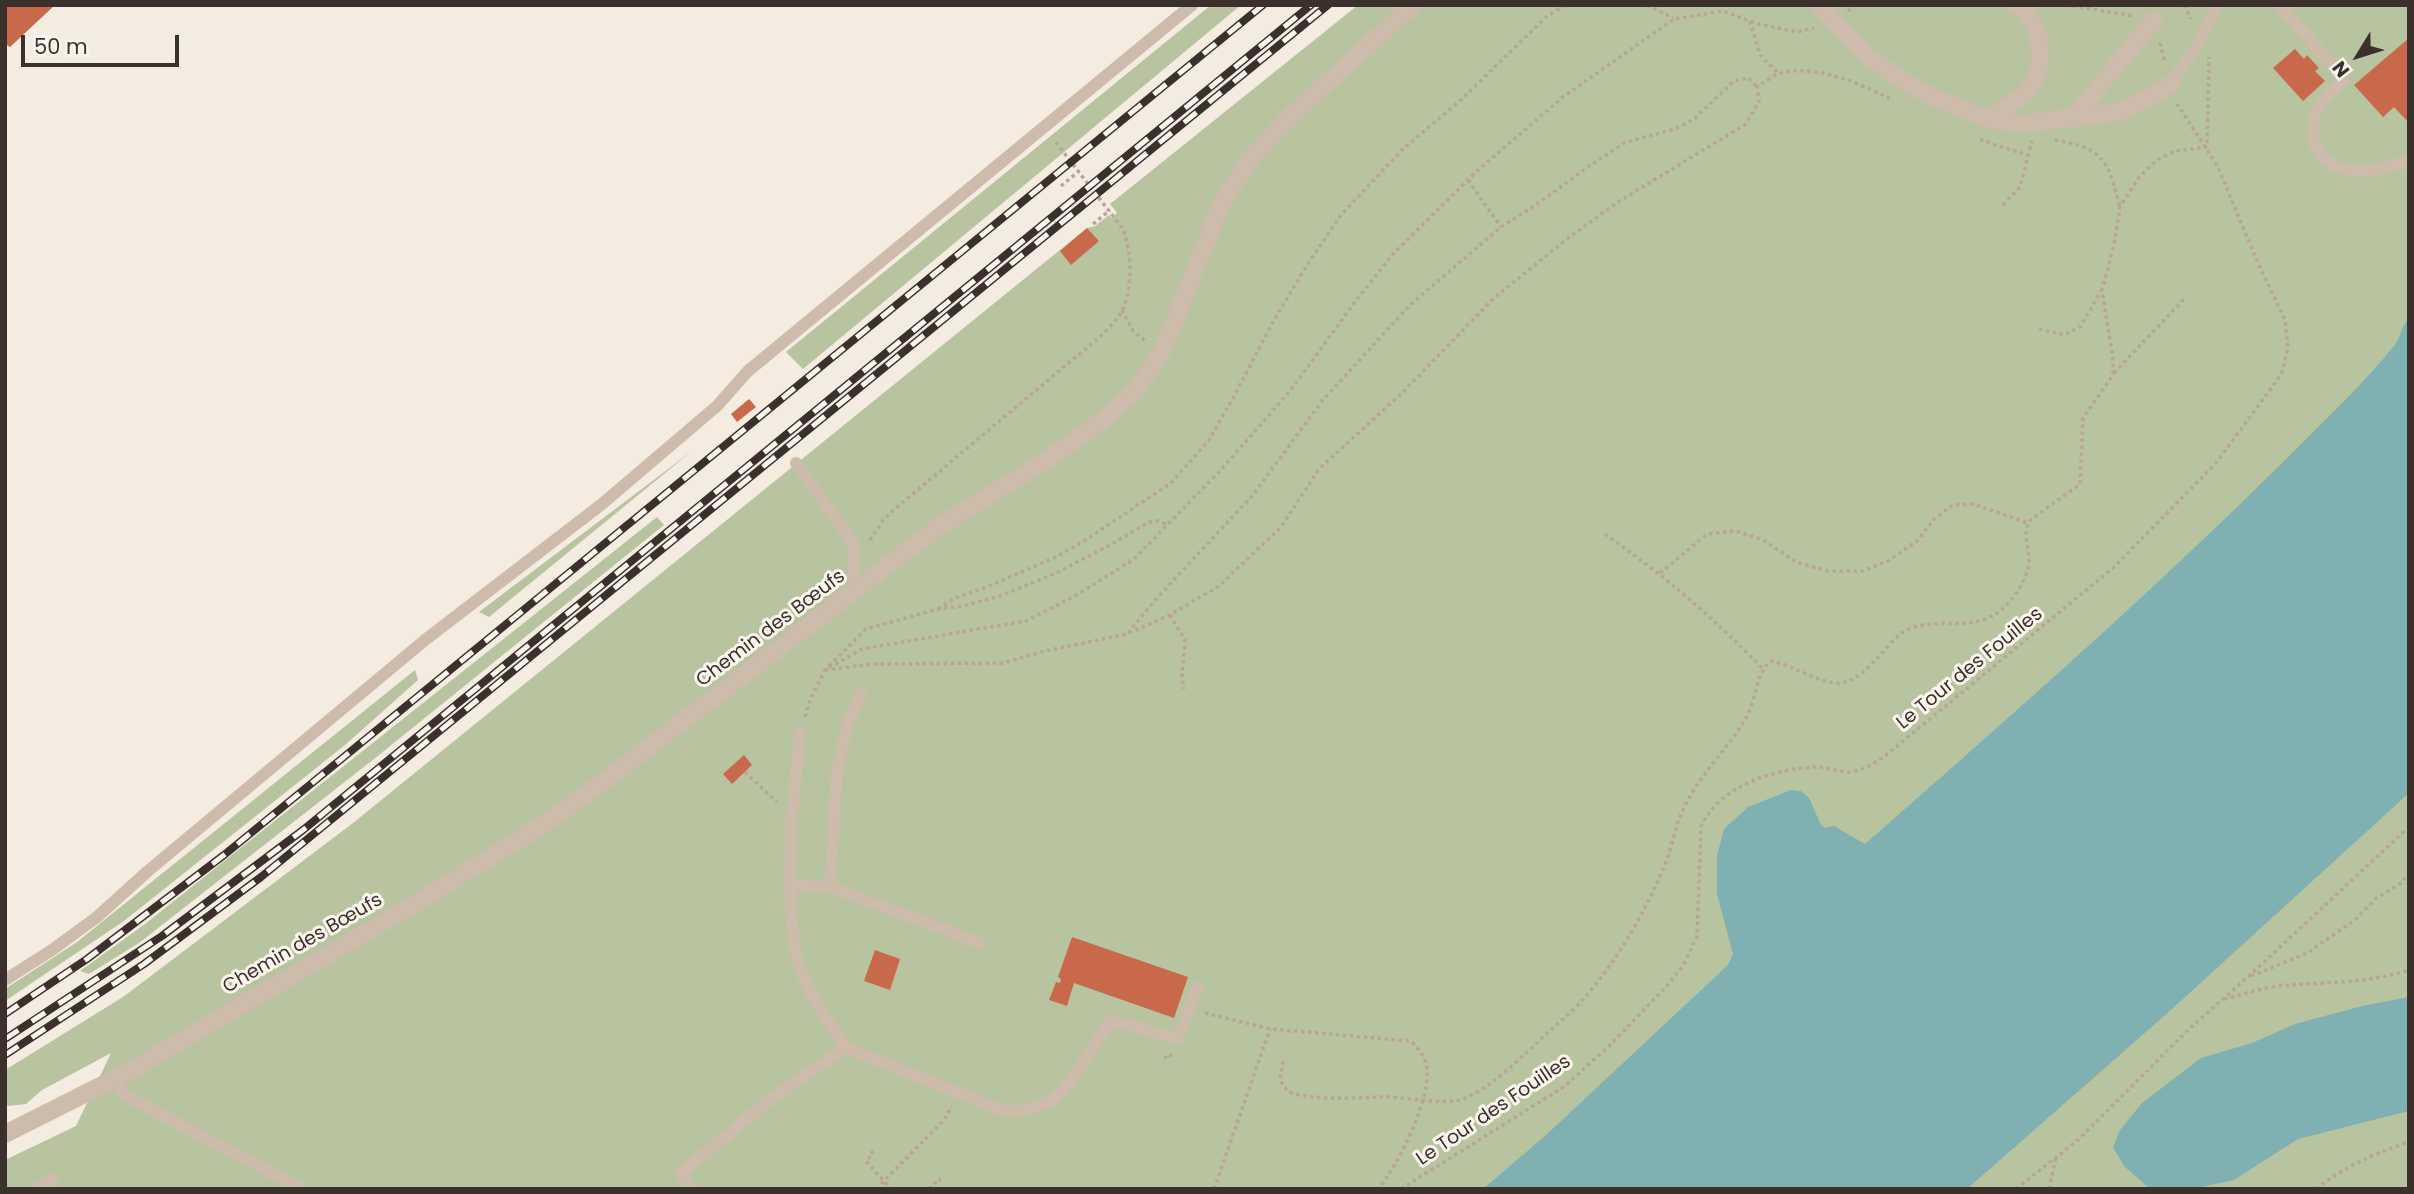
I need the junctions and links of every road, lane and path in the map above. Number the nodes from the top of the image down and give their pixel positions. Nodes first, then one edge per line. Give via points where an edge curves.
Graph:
1 (1192, 5) edge
2 (1413, 5) edge
3 (1564, 5) edge
4 (1647, 5) edge
5 (1819, 5) edge
6 (2016, 5) edge
7 (2066, 5) edge
8 (2184, 5) edge
9 (2217, 5) edge
10 (2280, 5) edge
11 (1674, 19) junction
12 (2154, 20) junction
13 (1749, 21) junction
14 (1836, 23) junction
15 (2201, 39) junction
16 (1778, 73) junction
17 (2170, 85) junction
18 (1757, 87) junction
19 (1897, 101) dead end
20 (1988, 119) junction
21 (2072, 119) junction
22 (2036, 130) junction
23 (1970, 134) dead end
24 (2207, 147) junction
25 (1061, 148) dead end
26 (2028, 155) junction
27 (2409, 160) edge
28 (1080, 171) junction
29 (1468, 180) junction
30 (1062, 186) dead end
31 (2003, 205) dead end
32 (2120, 207) junction
33 (1110, 210) junction
34 (1093, 224) dead end
35 (1502, 227) junction
36 (2102, 290) junction
37 (2185, 298) dead end
38 (1122, 310) junction
39 (2039, 329) dead end
40 (1161, 354) junction
41 (2112, 374) junction
42 (796, 463) dead end
43 (2028, 523) junction
44 (1168, 525) junction
45 (1605, 534) dead end
46 (866, 551) dead end
47 (1660, 573) junction
48 (853, 594) junction
49 (938, 609) junction
50 (1170, 615) junction
51 (1127, 634) junction
52 (1762, 668) junction
53 (825, 670) junction
54 (1184, 689) dead end
55 (860, 693) dead end
56 (800, 733) joint
57 (744, 772) dead end
58 (792, 811) junction
59 (2409, 827) edge
60 (2409, 873) edge
61 (791, 885) junction
62 (830, 887) junction
63 (980, 943) dead end
64 (2409, 970) edge
65 (2249, 976) junction
66 (5, 980) edge
67 (1198, 987) dead end
68 (2222, 1000) junction
69 (1196, 1011) dead end
70 (1270, 1029) junction
71 (846, 1048) junction
72 (1283, 1060) dead end
73 (113, 1080) junction
74 (960, 1093) junction
75 (1424, 1099) junction
76 (5, 1134) edge
77 (2409, 1142) edge
78 (870, 1151) dead end
79 (2056, 1156) junction
80 (53, 1179) dead end
81 (941, 1181) dead end
82 (5, 1182) edge
83 (882, 1183) junction
84 (9, 1189) edge
85 (35, 1189) edge
86 (302, 1189) edge
87 (694, 1189) edge
88 (891, 1189) edge
89 (929, 1189) edge
90 (1214, 1189) edge
91 (1378, 1189) edge
92 (1401, 1189) edge
93 (2016, 1189) edge
94 (2049, 1189) edge
95 (2316, 1189) edge

1 - 66 lane via 748,371 717,406 602,504 425,640 97,917
2 - 40 street, Chemin des Bœufs via 1286,120 1247,163 1220,207
3 - 49 path via 1403,149 1341,215 1273,322 1209,440 1171,483 1056,557
4 - 11 path
5 - 14 street
6 - 20 street via 2034,25 2040,66 2031,86
7 - 12 path
8 - 15 path
9 - 15 lane
10 - 27 lane via 2344,79 2315,113 2314,142 2324,159 2345,171 2387,169
11 - 13 path via 1723,11
11 - 29 path via 1563,97
12 - 17 path, Le Tour des Fouilles
12 - 21 street
13 - 14 path via 1797,32
13 - 16 path via 1760,55
14 - 20 street via 1867,56 1902,80
15 - 17 lane
15 - 24 path via 2209,54
16 - 18 path
16 - 19 path via 1811,69
17 - 21 street via 2118,112
17 - 24 path, Le Tour des Fouilles via 2176,102
18 - 35 path via 1749,78 1734,81 1695,119 1626,142
18 - 50 path via 1759,101 1746,124 1618,202 1494,298 1402,393 1319,469 1272,536 1219,586
20 - 22 street
21 - 22 street
22 - 26 path
22 - 32 path via 2098,154
23 - 26 path
24 - 32 path via 2175,151 2157,160 2139,177
24 - 92 path, Le Tour des Fouilles via 2285,320 2288,348 2281,375 2216,463 2113,568 1885,756 1849,772 1820,767 1776,773 1724,797 1707,813 1701,827 1697,936 1684,964 1609,1046 1565,1086
25 - 28 path
26 - 31 path via 2020,187
28 - 30 path
28 - 33 path
29 - 35 path
29 - 44 path via 1393,254 1291,390
32 - 36 path
33 - 34 path
33 - 38 path via 1128,246 1129,275
35 - 51 path via 1410,305 1359,360 1322,401 1253,495
36 - 39 path via 2081,326 2064,335
36 - 41 path
37 - 41 path
38 - 40 path via 1133,331
38 - 46 path via 1096,340 896,508 875,531
40 - 48 street, Chemin des Bœufs via 1136,390 1101,422 941,525
41 - 43 path via 2083,418 2080,484
42 - 48 lane via 854,544
43 - 47 path via 1973,504 1953,505 1917,541 1863,571 1828,571 1796,562 1763,540 1736,531 1707,534
43 - 52 path via 2029,561 2022,584 2009,603 1992,616 1977,624 1910,628 1844,682 1829,683 1786,663 1771,661
44 - 49 path via 1149,522 1054,574 1000,596
44 - 53 path via 1134,559 1026,621 862,649
45 - 47 path
47 - 52 path
48 - 73 street, Chemin des Bœufs via 544,824
49 - 53 path via 866,629
50 - 51 path
50 - 54 path via 1185,640
51 - 53 path via 1003,663 873,664
52 - 75 path via 1747,717 1699,780 1660,875 1611,964 1578,1005 1490,1083 1462,1100
53 - 56 path
55 - 62 lane via 837,772
56 - 58 lane
57 - 58 path
58 - 61 lane
59 - 65 path
60 - 65 path via 2355,920 2307,953
61 - 62 lane
61 - 71 lane via 797,959 814,999
62 - 63 lane
64 - 68 path via 2326,985 2286,985
65 - 68 path
67 - 74 lane via 1177,1039 1111,1020 1054,1099 1025,1111 1004,1111
68 - 79 path
69 - 70 path
70 - 75 path via 1410,1041 1427,1066
70 - 90 path
71 - 74 lane
71 - 87 lane via 772,1098 680,1174
72 - 75 path via 1280,1080 1288,1092 1311,1099
73 - 76 street, Chemin des Bœufs
73 - 86 lane via 126,1096
74 - 83 path via 944,1120
75 - 91 path via 1399,1158
77 - 95 path via 2367,1156
78 - 83 path via 873,1154 866,1161
79 - 93 path
79 - 94 path
80 - 85 lane
81 - 89 path
82 - 84 path
83 - 88 path

